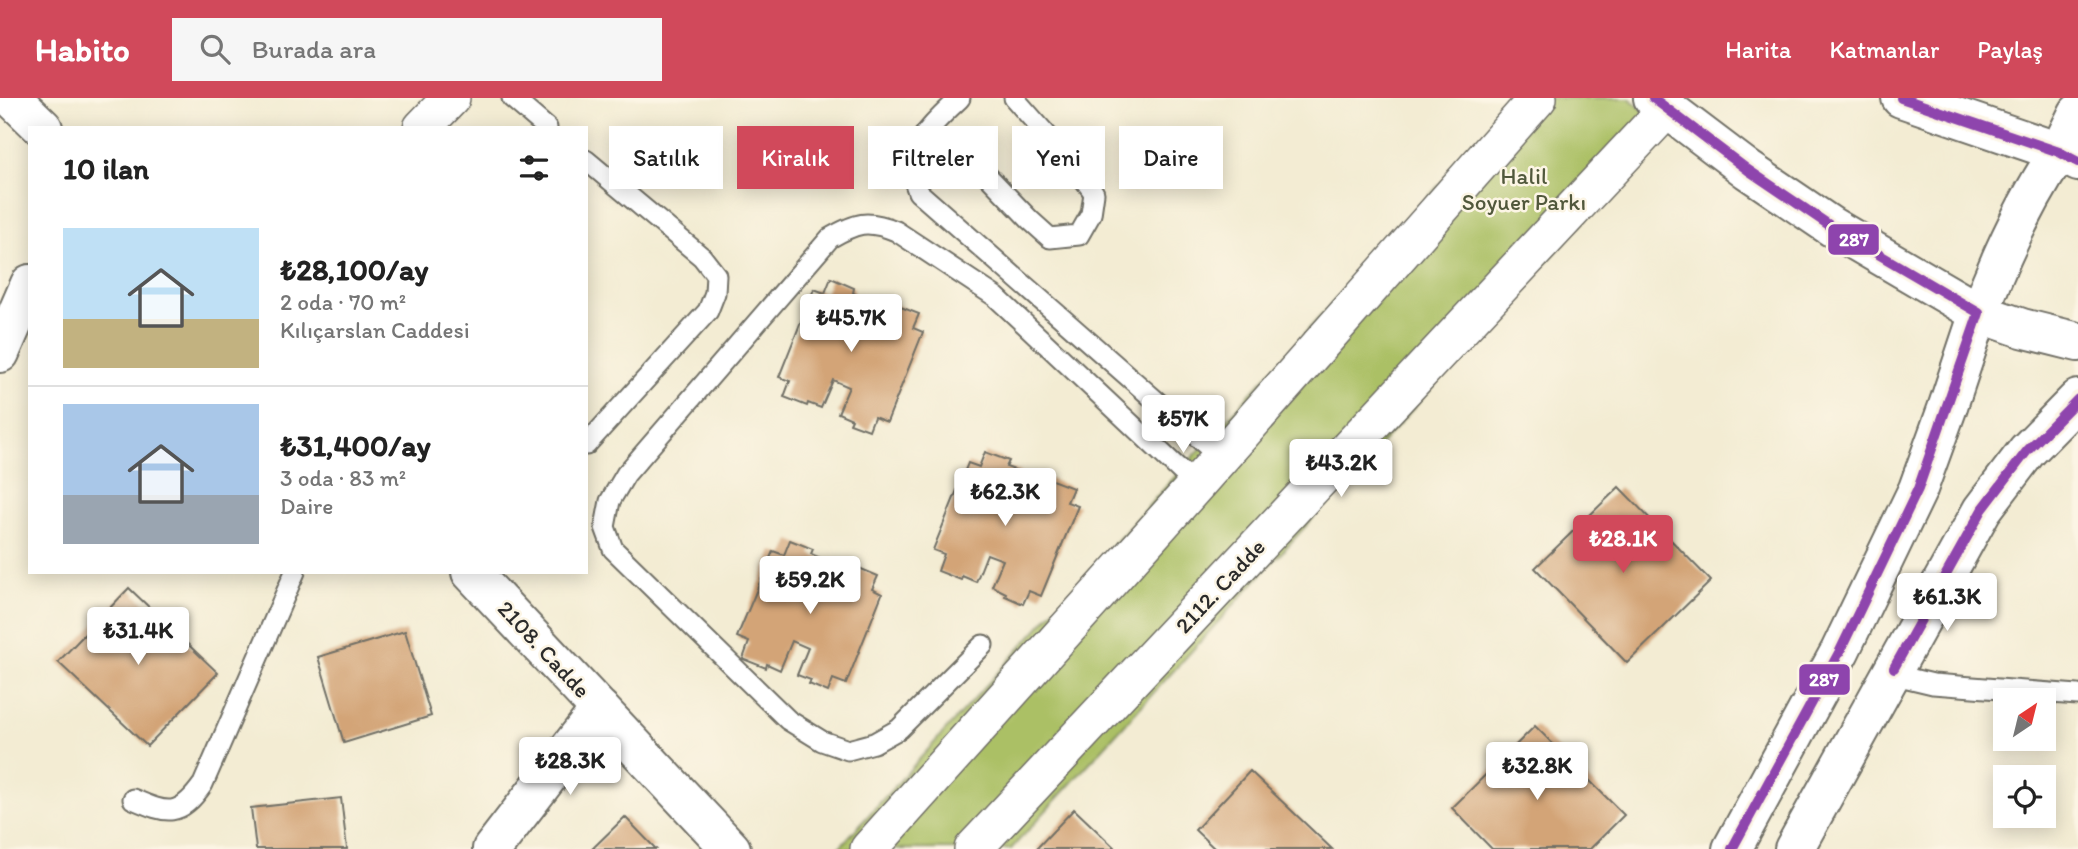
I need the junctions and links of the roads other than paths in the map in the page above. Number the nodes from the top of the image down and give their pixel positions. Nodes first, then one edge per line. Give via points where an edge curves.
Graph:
1 (12, 98) edge
2 (451, 98) edge
3 (512, 98) edge
4 (960, 98) edge
5 (1014, 98) edge
6 (1538, 98) edge
7 (1901, 98) edge
8 (1660, 104) edge
9 (2078, 113) edge
10 (41, 126) edge
11 (424, 126) edge
12 (545, 126) edge
13 (2068, 157) edge
14 (588, 162) edge
15 (998, 187) edge
16 (28, 288) edge
17 (1979, 313) junction
18 (3, 336) edge
19 (2078, 342) edge
20 (2078, 399) edge
21 (588, 443) edge
22 (1208, 470) junction
23 (294, 574) edge
24 (473, 574) edge
25 (983, 645) dead end
26 (1891, 674) junction
27 (2078, 695) edge
28 (600, 709) junction
29 (133, 799) dead end
30 (492, 849) edge
31 (731, 849) edge
32 (869, 849) edge
33 (973, 849) edge
34 (1732, 849) edge
35 (1794, 849) edge

1 - 10 main road
2 - 11 street
3 - 12 lane
4 - 22 lane via 916,149 912,170 918,192
5 - 15 lane via 1094,193 1091,214 1079,235 1050,238
6 - 22 street
7 - 13 main road
8 - 17 main road via 1832,227
8 - 33 street, 2112. Cadde
9 - 13 main road
13 - 17 main road via 2042,178 2015,226
14 - 21 lane via 702,257 716,275 708,311
16 - 18 main road
17 - 19 main road
17 - 34 main road via 1918,489 1840,651
20 - 26 main road via 2027,452 1982,510
22 - 25 lane via 1182,472 996,297 896,231 878,223 852,225 830,238 626,474 610,501 605,527 613,549 788,720 822,741 848,750 899,729
22 - 32 street
23 - 29 lane via 193,799 177,810 159,810
24 - 28 main road, 2108. Cadde
26 - 27 lane via 1933,684
26 - 35 main road
28 - 30 main road
28 - 31 main road, 2108. Cadde

